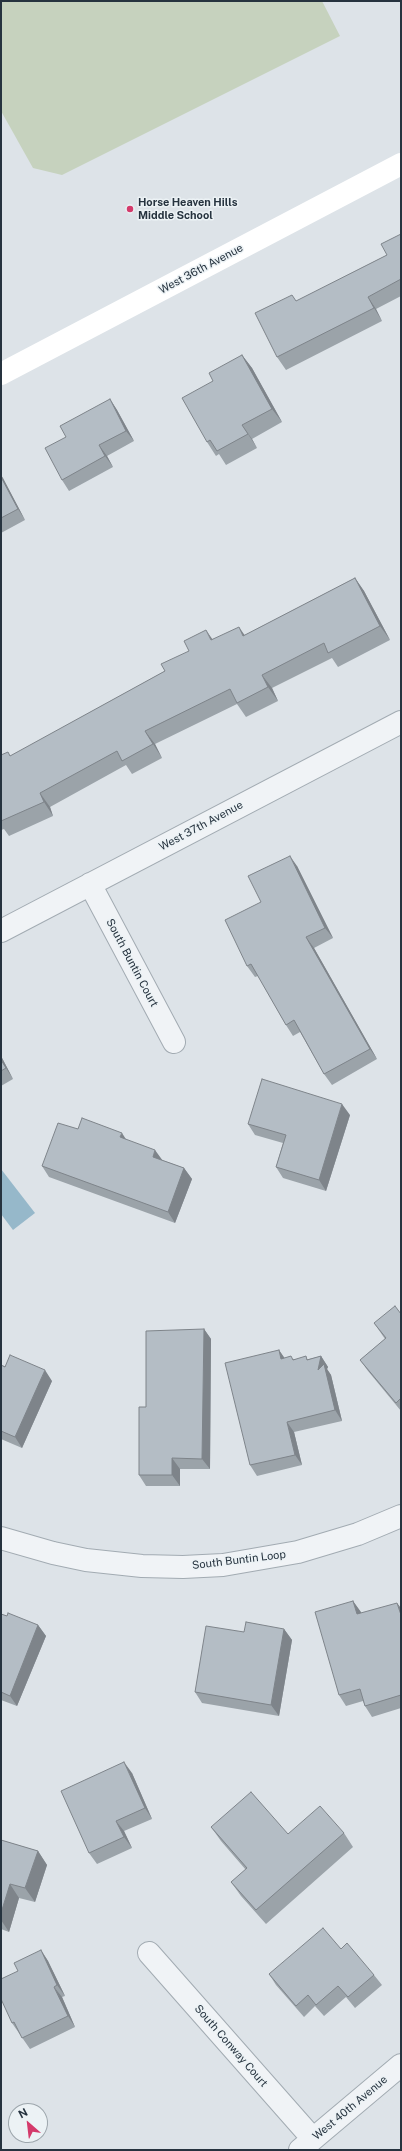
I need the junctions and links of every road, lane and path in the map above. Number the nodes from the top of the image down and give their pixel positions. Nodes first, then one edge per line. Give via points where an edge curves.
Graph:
1 (401, 164) edge
2 (1, 374) edge
3 (401, 722) edge
4 (90, 884) junction
5 (1, 931) edge
6 (174, 1042) dead end
7 (401, 1516) edge
8 (1, 1538) edge
9 (149, 1953) dead end
10 (401, 2065) edge
11 (306, 2145) edge

1 - 2 street, West 36th Avenue
3 - 4 street, West 37th Avenue
4 - 5 street, West 37th Avenue
4 - 6 street, South Buntin Court
7 - 8 street, South Buntin Loop via 358,1534 298,1552 238,1563 183,1567 86,1560
9 - 11 street, South Conway Court
10 - 11 street, West 40th Avenue

